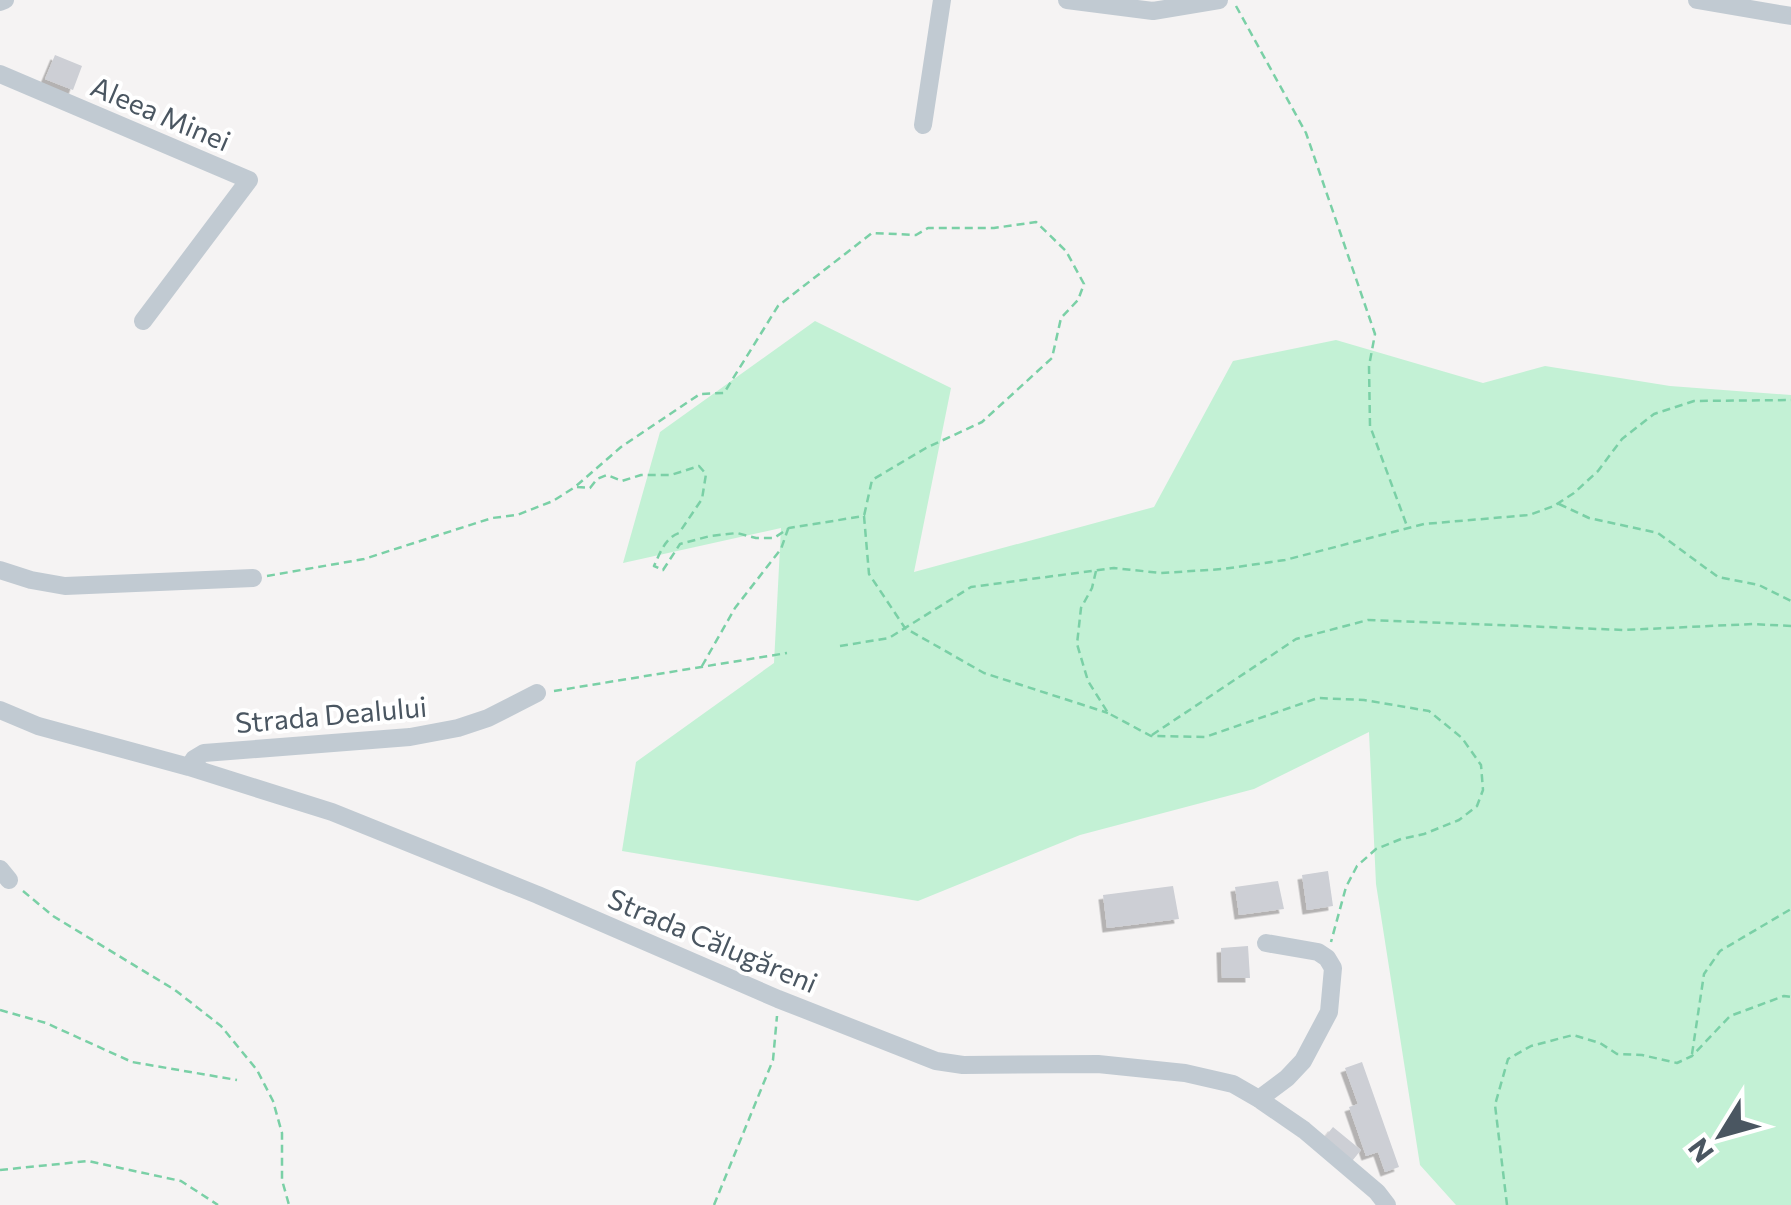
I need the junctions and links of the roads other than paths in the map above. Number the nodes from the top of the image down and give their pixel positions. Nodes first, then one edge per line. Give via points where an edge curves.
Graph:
1 (942, 0) edge
2 (1067, 0) edge
3 (1219, 0) edge
4 (1697, 0) edge
5 (1791, 16) edge
6 (0, 74) edge
7 (922, 124) dead end
8 (143, 321) dead end
9 (0, 570) edge
10 (253, 578) road end
11 (537, 694) road end
12 (0, 710) edge
13 (189, 767) junction
14 (1266, 943) dead end
15 (1260, 1099) junction
16 (1387, 1205) edge

1 - 7 street
2 - 3 street via 1153,10
4 - 5 street
6 - 8 street, Aleea Minei via 249,180
9 - 10 street via 65,586
11 - 13 street, Strada Dealului via 458,728 204,753
12 - 13 street, Strada Călugăreni
13 - 15 street, Strada Călugăreni via 422,846 936,1061 1185,1072
14 - 15 street via 1318,952 1333,968 1330,1012 1303,1061
15 - 16 street, Strada Călugăreni

